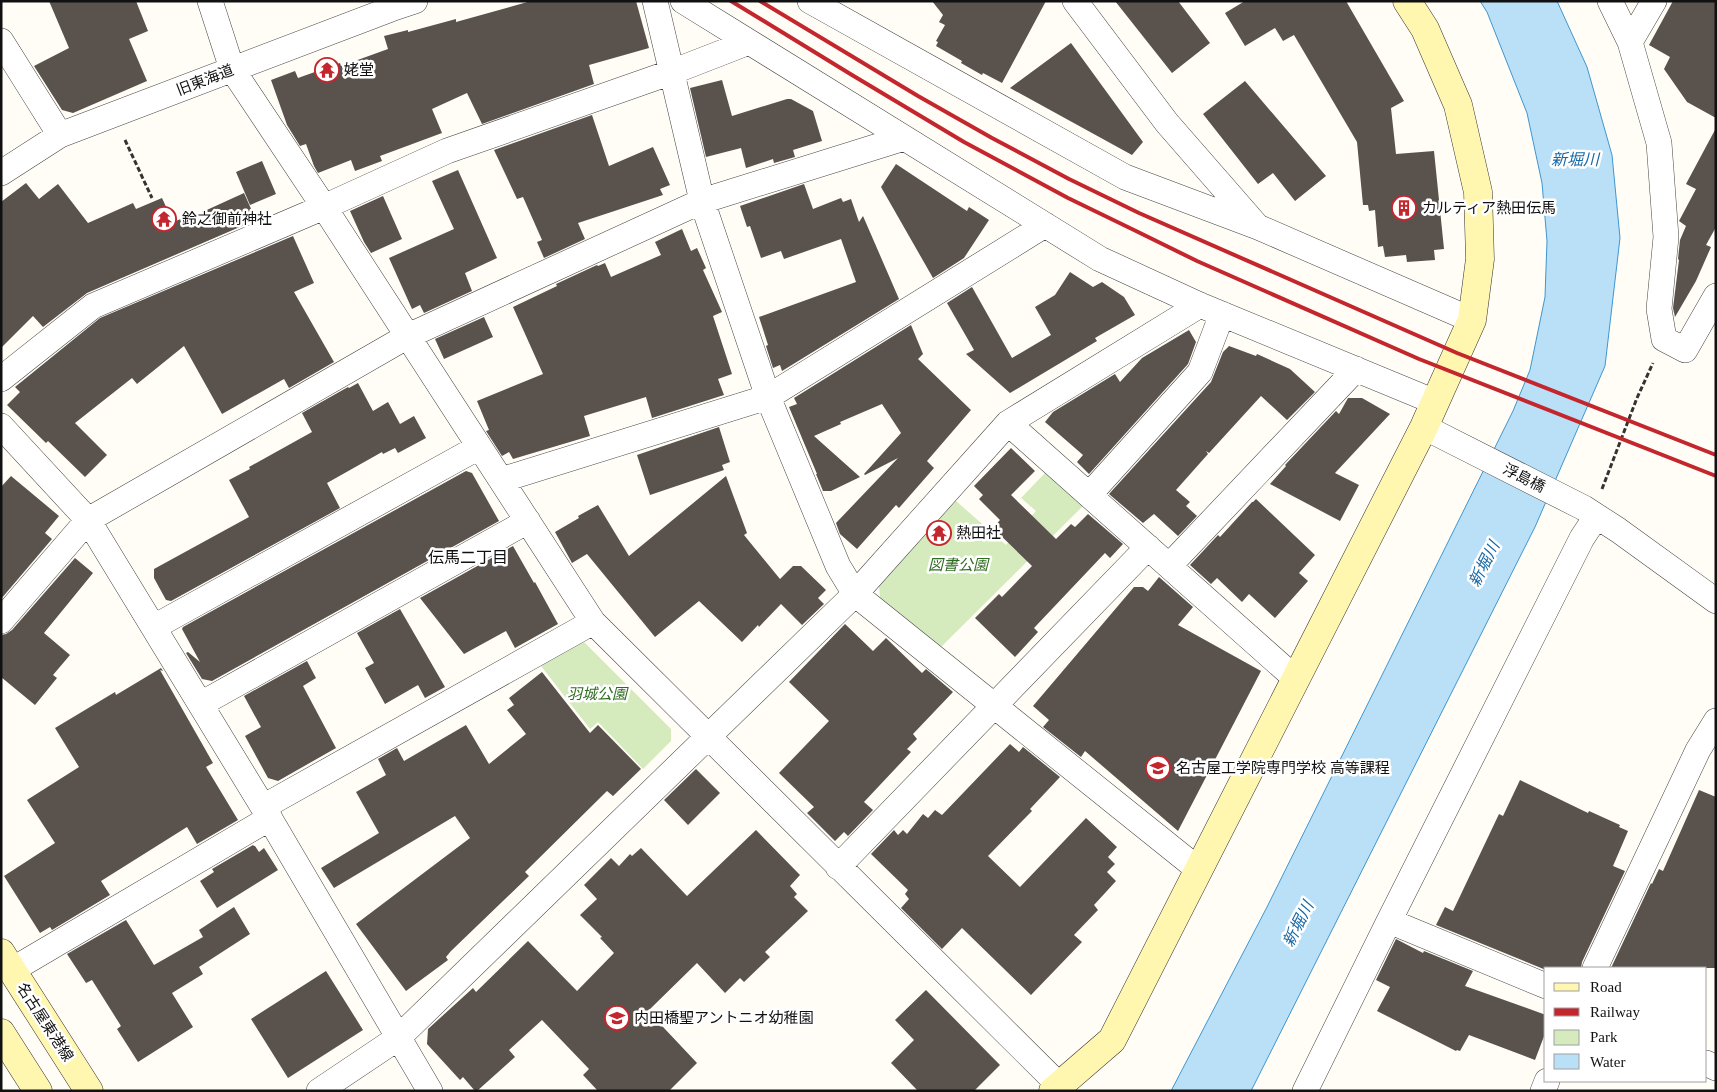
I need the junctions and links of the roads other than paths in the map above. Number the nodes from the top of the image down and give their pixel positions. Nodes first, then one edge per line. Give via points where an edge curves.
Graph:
1 (210, 1) edge
2 (415, 1) edge
3 (655, 1) edge
4 (683, 1) edge
5 (810, 1) edge
6 (1075, 1) edge
7 (1407, 1) edge
8 (1610, 1) edge
9 (1654, 1) edge
10 (1, 41) edge
11 (749, 42) junction
12 (1630, 42) junction
13 (232, 69) junction
14 (672, 72) junction
15 (60, 135) junction
16 (904, 138) junction
17 (1, 173) edge
18 (702, 202) junction
19 (324, 207) junction
20 (1045, 226) junction
21 (1258, 227) junction
22 (1716, 296) edge
23 (1211, 309) junction
24 (1472, 320) junction
25 (408, 336) junction
26 (1356, 369) junction
27 (1, 379) edge
28 (768, 397) junction
29 (1435, 402) junction
30 (1008, 423) junction
31 (1, 426) edge
32 (1424, 427) junction
33 (479, 447) junction
34 (501, 480) junction
35 (1089, 495) junction
36 (1590, 512) junction
37 (88, 520) junction
38 (528, 521) junction
39 (1148, 547) junction
40 (1169, 566) junction
41 (855, 594) junction
42 (1716, 601) edge
43 (1, 621) edge
44 (593, 622) junction
45 (154, 627) junction
46 (1296, 679) junction
47 (201, 704) junction
48 (994, 706) junction
49 (1716, 721) edge
50 (708, 736) junction
51 (267, 812) junction
52 (838, 866) junction
53 (1199, 870) junction
54 (1389, 921) junction
55 (7, 962) edge
56 (1595, 967) edge
57 (1544, 985) edge
58 (1, 1033) edge
59 (398, 1038) junction
60 (1056, 1088) edge
61 (38, 1091) edge
62 (89, 1091) edge
63 (319, 1091) edge
64 (430, 1091) edge
65 (1305, 1091) edge

1 - 13 street
2 - 13 street, 旧東海道
3 - 14 street
4 - 11 street
5 - 21 street via 1125,177
6 - 21 street via 1167,123
7 - 24 street via 1424,29 1458,105 1478,192 1480,259
8 - 12 street
9 - 12 street
10 - 15 street
11 - 14 street
11 - 16 street
12 - 22 street via 1658,143 1666,237 1659,309 1664,340 1684,350
13 - 15 street, 旧東海道
13 - 19 street
14 - 18 street
14 - 19 street via 447,151
15 - 17 street, 旧東海道
16 - 18 street
16 - 20 street
18 - 25 street
18 - 28 street
19 - 25 street
19 - 27 street via 92,306
20 - 23 street via 1100,259
20 - 28 street
21 - 24 street
23 - 26 street
23 - 30 street
23 - 35 street via 1200,372
24 - 29 street
25 - 33 street
25 - 37 street
26 - 29 street
26 - 40 street
28 - 34 street
28 - 41 street via 838,566
29 - 32 street
30 - 35 street
30 - 41 street
31 - 37 street
32 - 36 street, 浮島橋
32 - 46 street
33 - 34 street
33 - 45 street
34 - 38 street
35 - 39 street
36 - 42 street, 浮島橋
36 - 54 street via 1582,538
37 - 43 street
37 - 45 street
38 - 44 street
38 - 47 street
39 - 40 street
39 - 48 street
40 - 46 street
41 - 48 street
41 - 50 street
44 - 50 street
44 - 51 street
45 - 47 street
46 - 53 street
47 - 51 street
48 - 52 street
48 - 53 street
49 - 56 street via 1698,750
50 - 52 street
50 - 59 street
51 - 55 street
51 - 59 street
52 - 60 street
53 - 60 street via 1112,1040
54 - 57 street
54 - 65 street
55 - 62 street, 名古屋東港線
58 - 61 street
59 - 63 street
59 - 64 street

